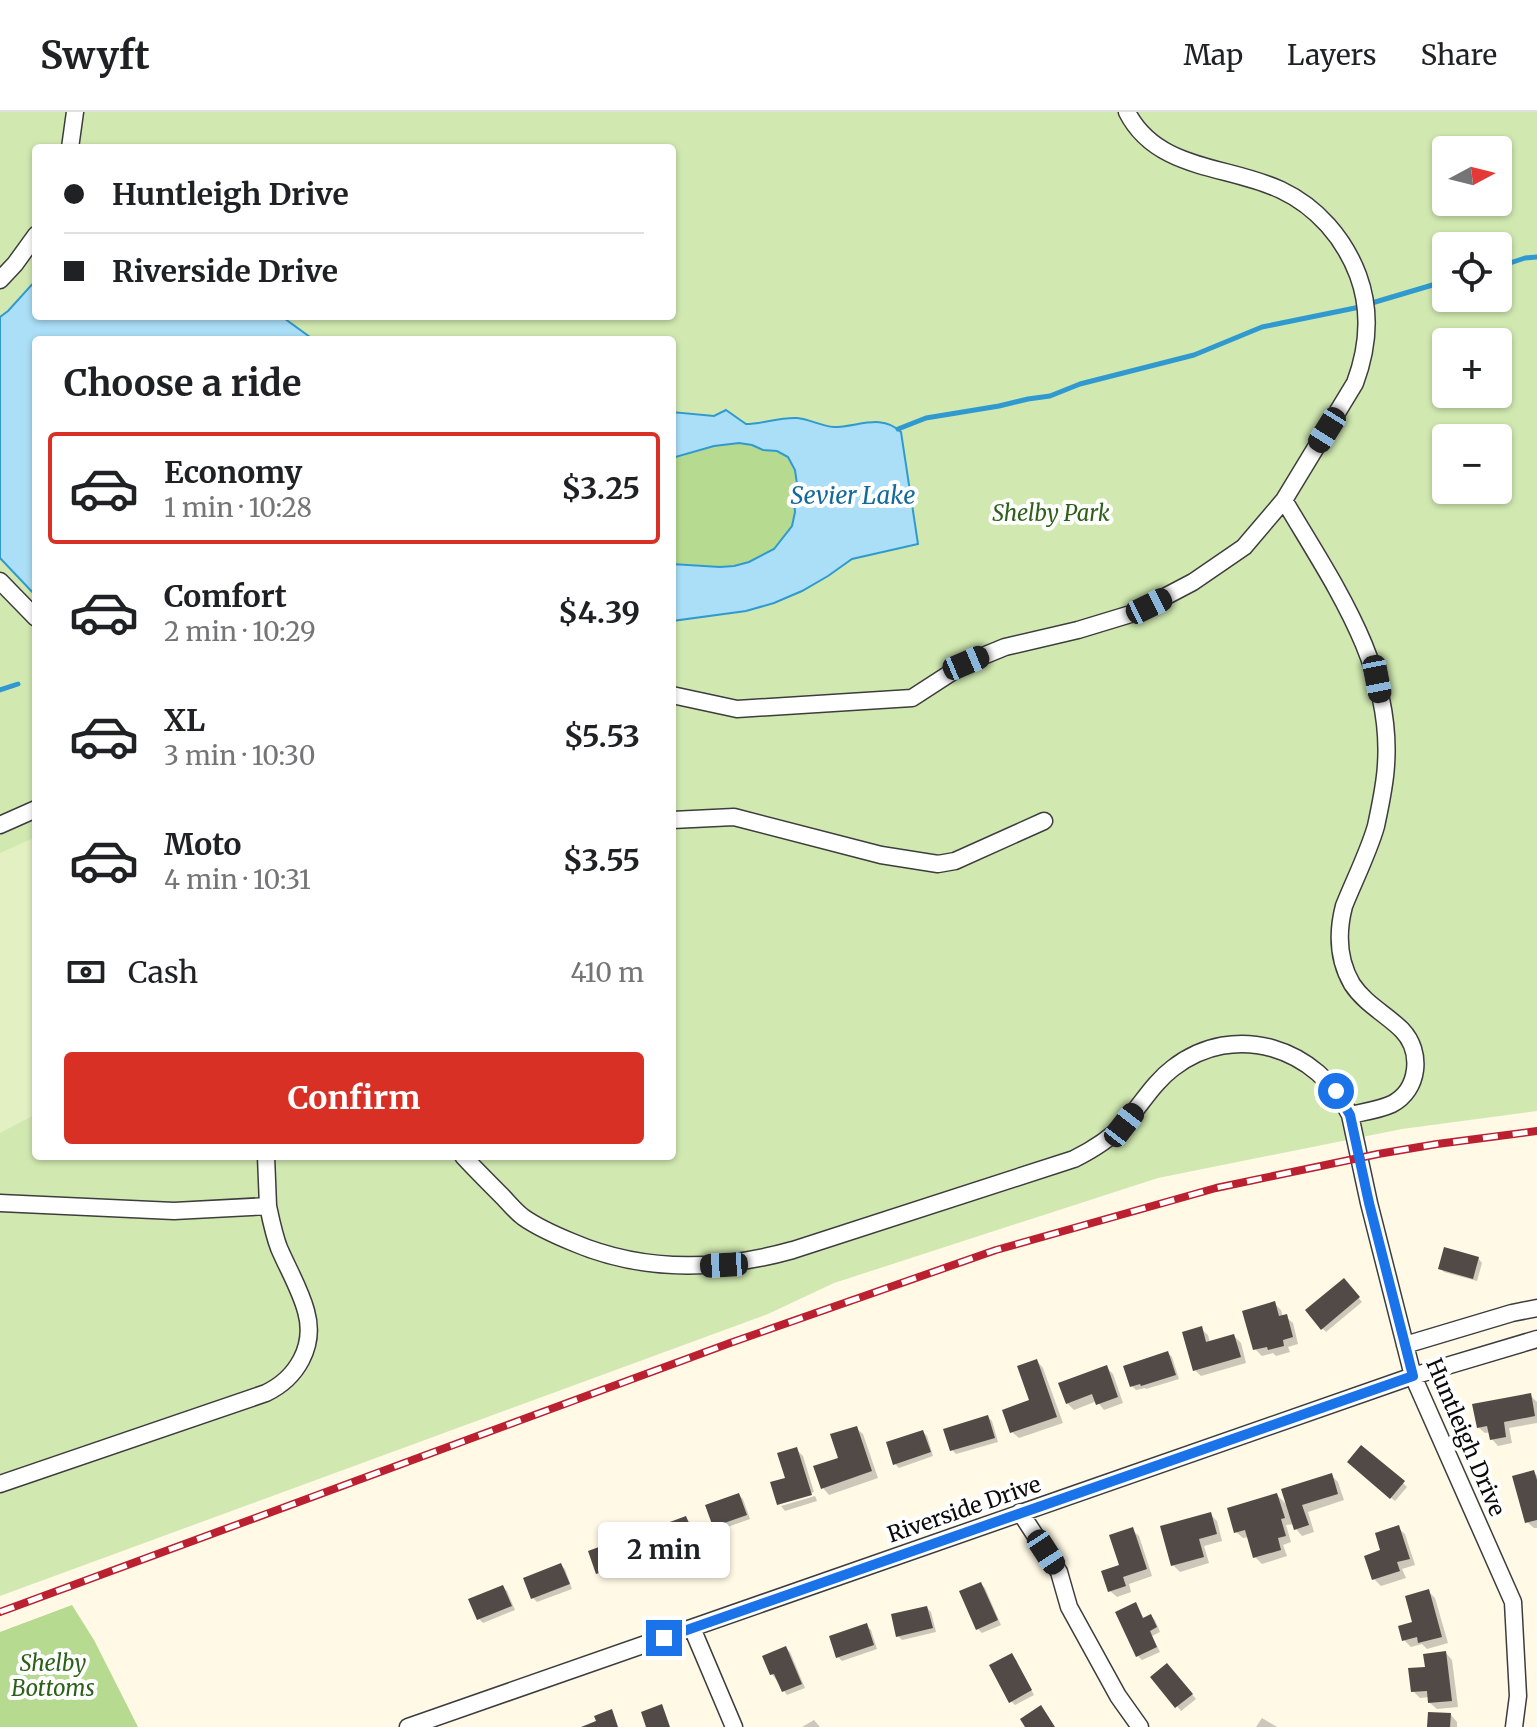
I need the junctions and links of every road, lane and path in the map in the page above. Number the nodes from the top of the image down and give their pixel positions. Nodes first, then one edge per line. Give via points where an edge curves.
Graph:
1 (75, 112) edge
2 (1127, 112) edge
3 (71, 144) edge
4 (32, 241) edge
5 (0, 280) edge
6 (1284, 500) junction
7 (0, 581) edge
8 (32, 614) edge
9 (676, 696) edge
10 (32, 811) edge
11 (676, 820) edge
12 (1044, 821) dead end
13 (0, 825) edge
14 (1350, 1115) junction
15 (266, 1160) edge
16 (467, 1160) edge
17 (0, 1203) edge
18 (268, 1206) junction
19 (1537, 1308) edge
20 (1537, 1339) edge
21 (1405, 1345) junction
22 (1413, 1376) junction
23 (0, 1484) edge
24 (1020, 1512) junction
25 (692, 1628) junction
26 (408, 1727) edge
27 (734, 1727) edge
28 (1140, 1727) edge
29 (1514, 1727) edge

1 - 3 street
2 - 6 street via 1147,139 1172,156 1298,199 1324,221 1354,264 1366,315 1361,367
4 - 5 street
6 - 9 street via 1244,547 1163,598 1108,622 1005,647 966,663 912,698 737,709
6 - 14 street via 1364,641 1384,717 1386,765 1375,828 1344,906 1339,940 1352,984 1406,1036 1415,1068 1408,1090 1398,1100
7 - 8 street
10 - 13 street
11 - 12 street via 734,817 881,855 938,864
14 - 16 street, Huntleigh Drive via 1327,1080 1293,1055 1253,1044 1211,1049 1173,1068 1124,1125 1074,1159 793,1250 712,1266 653,1264 585,1248 521,1216
14 - 21 street, Huntleigh Drive
15 - 18 street
17 - 18 street via 174,1211
18 - 23 street via 307,1315 306,1347 292,1375 266,1393
19 - 21 street
20 - 22 street, Riverside Drive
21 - 22 street, Huntleigh Drive
22 - 24 street, Riverside Drive
22 - 29 street, Huntleigh Drive via 1513,1602 1518,1696
24 - 25 street, Riverside Drive
24 - 28 street via 1059,1572 1069,1607
25 - 26 street, Riverside Drive
25 - 27 street

